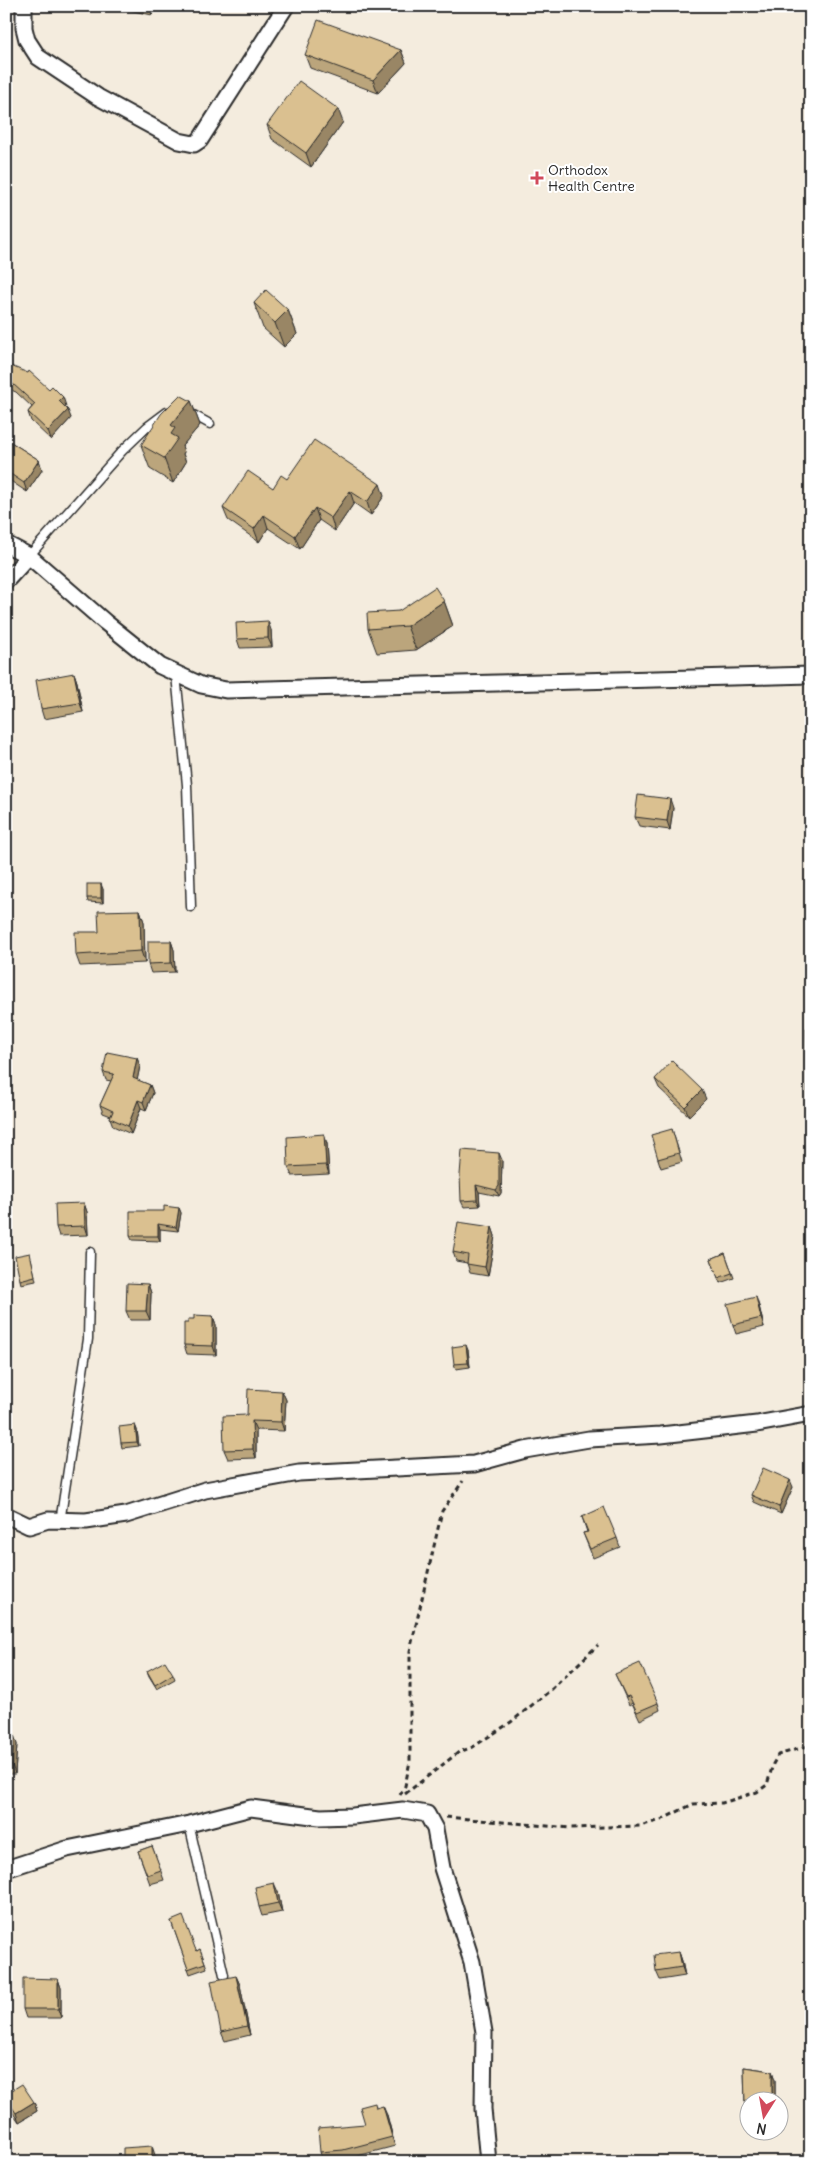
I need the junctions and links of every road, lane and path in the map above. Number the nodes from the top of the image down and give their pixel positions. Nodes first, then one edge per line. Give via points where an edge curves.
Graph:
1 (24, 6) edge
2 (286, 6) edge
3 (210, 424) dead end
4 (6, 544) edge
5 (29, 556) junction
6 (6, 581) edge
7 (176, 675) junction
8 (811, 675) edge
9 (192, 907) dead end
10 (90, 1252) dead end
11 (811, 1414) edge
12 (474, 1464) junction
13 (6, 1515) edge
14 (60, 1522) junction
15 (598, 1645) dead end
16 (811, 1745) edge
17 (426, 1814) junction
18 (189, 1824) junction
19 (6, 1869) edge
20 (224, 1975) dead end
21 (488, 2162) edge

1 - 2 street via 27,40 38,57 98,97 179,141 194,144 200,140
3 - 5 lane via 187,412 171,411 159,417 122,451
4 - 5 street
5 - 6 street
5 - 7 street via 105,622
7 - 8 street via 200,685 226,690
7 - 9 lane via 187,785
10 - 14 lane via 88,1339
11 - 12 street via 728,1427 581,1441 525,1450
12 - 14 street via 299,1473 205,1490 126,1515
12 - 15 path via 442,1511 421,1599 410,1651 410,1761 405,1786 397,1800 459,1752 473,1747 511,1722
13 - 14 street via 30,1526 48,1520
16 - 17 path via 778,1755 767,1785 757,1792 716,1804 693,1804 661,1820 640,1826 570,1828 503,1824
17 - 18 street via 403,1810 320,1817 251,1808
17 - 21 street via 435,1829 442,1868 472,1962 484,2032 483,2110
18 - 19 street via 76,1847
18 - 20 lane

